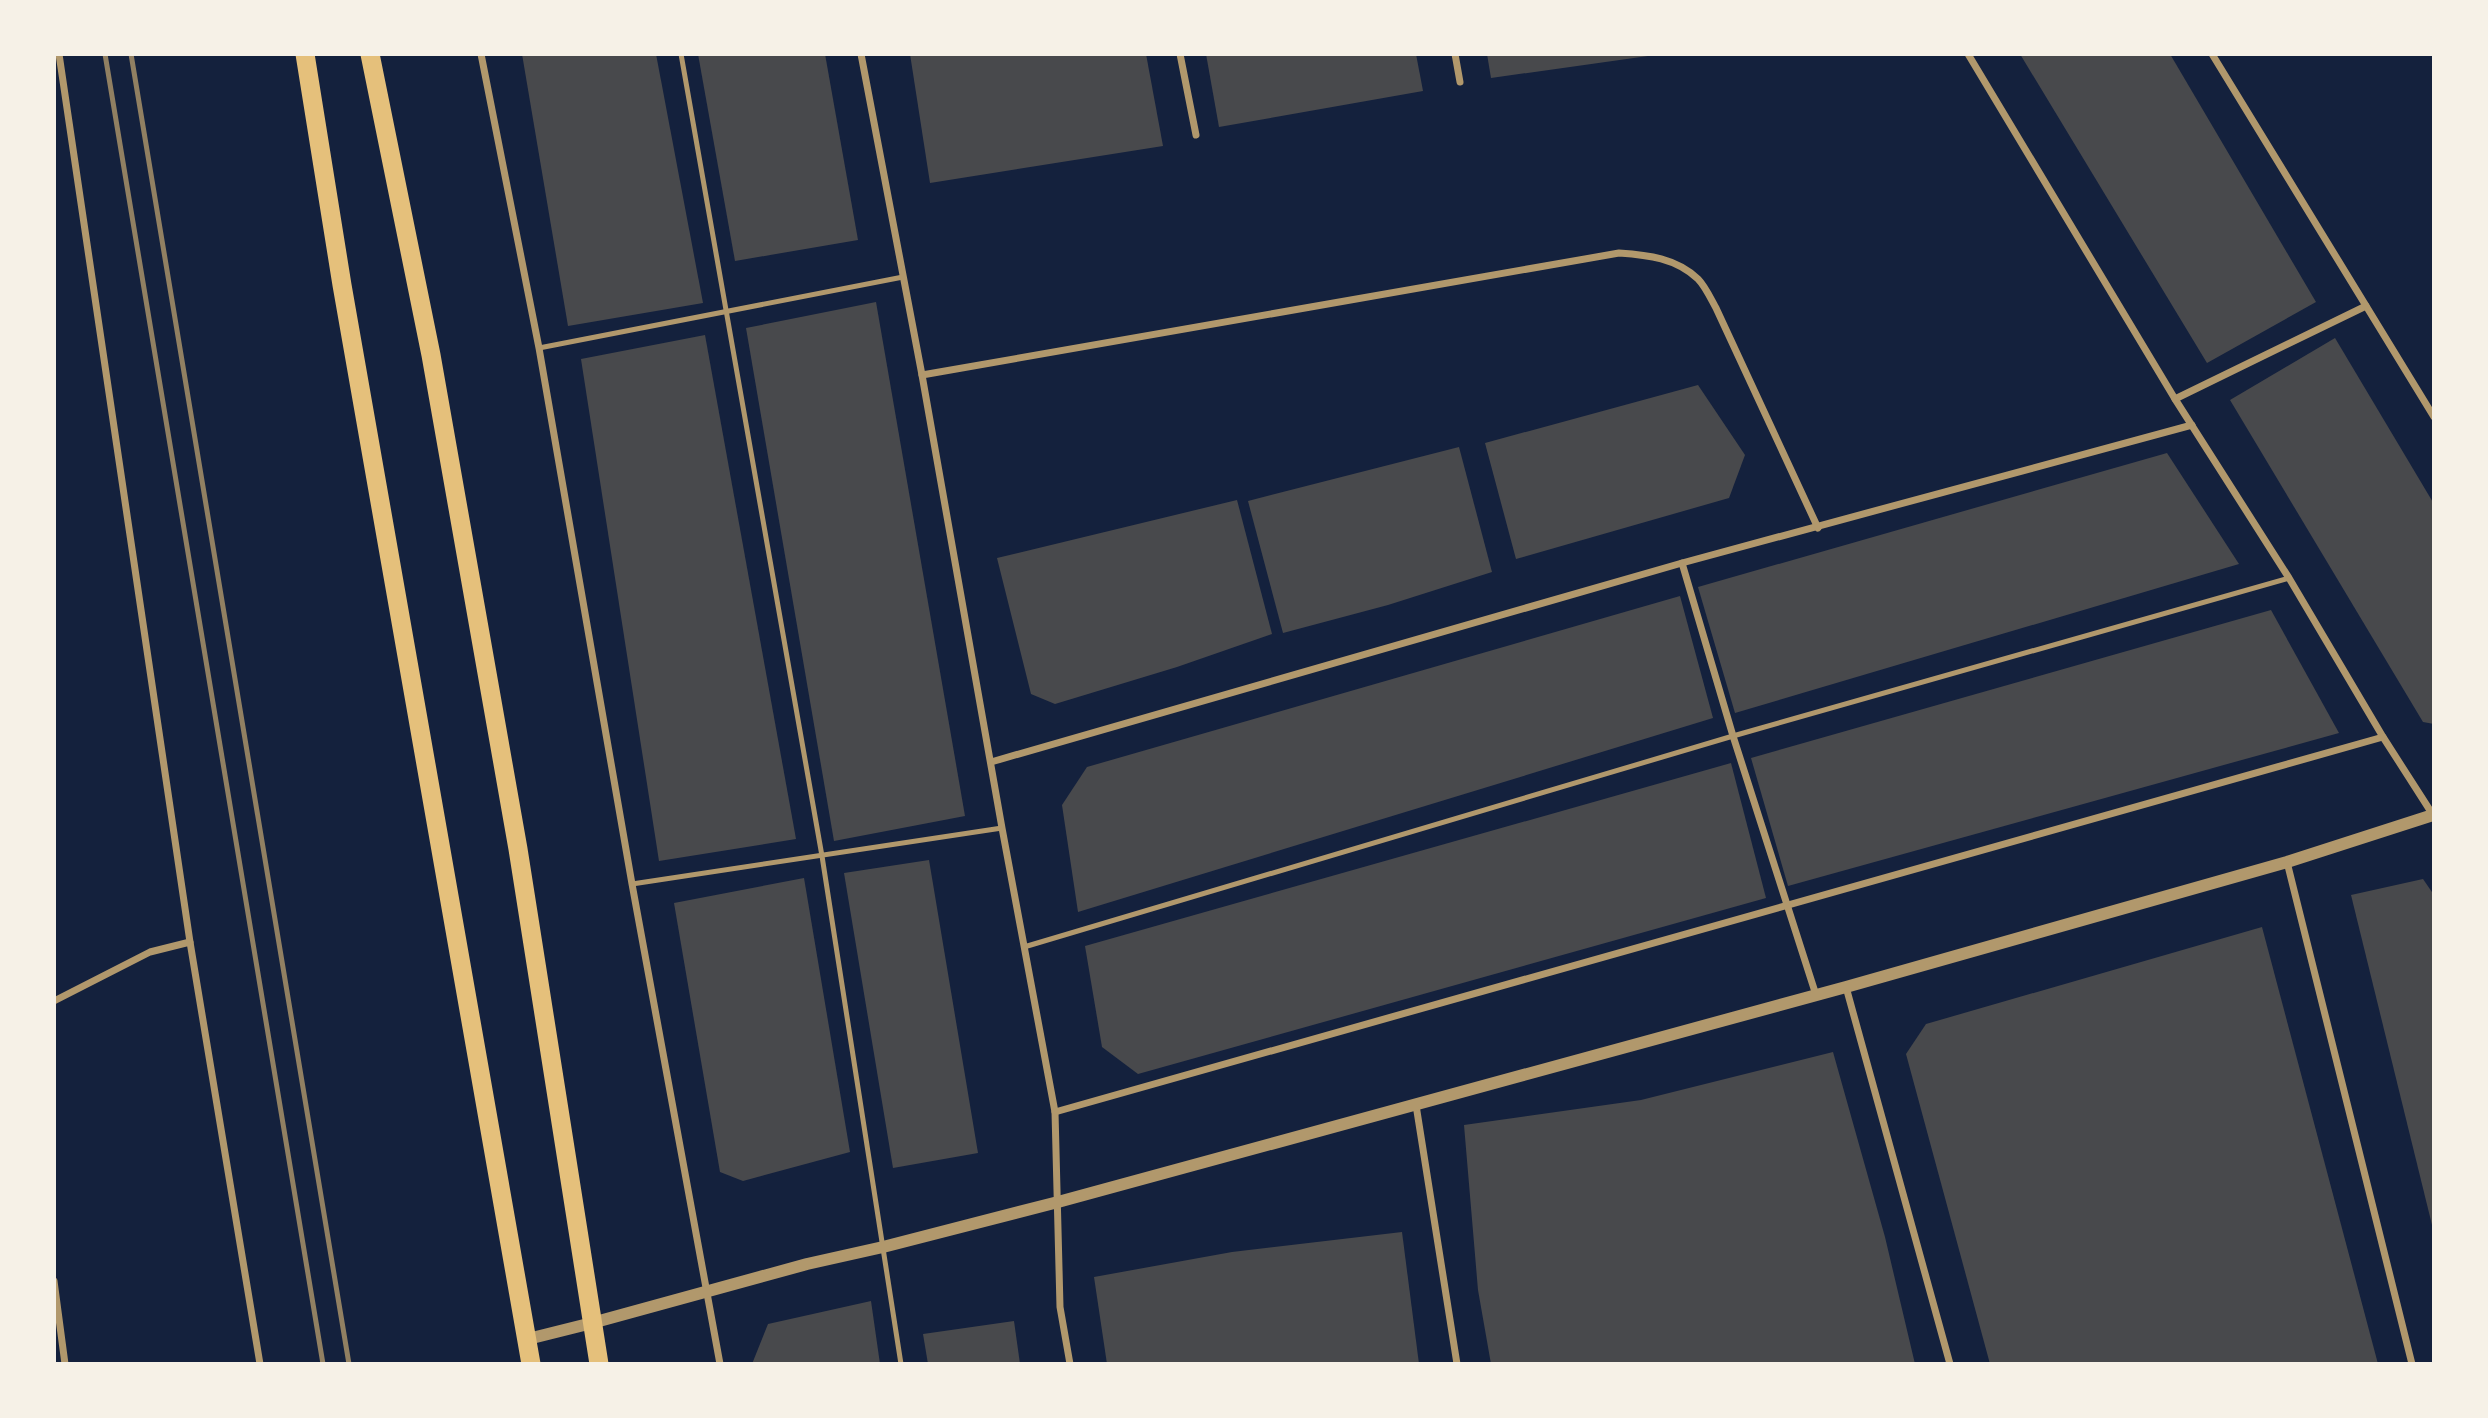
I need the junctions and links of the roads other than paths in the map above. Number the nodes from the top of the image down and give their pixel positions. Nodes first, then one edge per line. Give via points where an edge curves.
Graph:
1 (59, 54) edge
2 (305, 54) edge
3 (370, 54) edge
4 (481, 54) edge
5 (681, 54) edge
6 (861, 54) edge
7 (1181, 54) edge
8 (1455, 54) edge
9 (1968, 54) edge
10 (2212, 54) edge
11 (1460, 82) dead end
12 (1196, 135) dead end
13 (903, 277) junction
14 (2366, 306) junction
15 (728, 312) junction
16 (539, 348) junction
17 (922, 375) junction
18 (2175, 399) junction
19 (2434, 417) edge
20 (2192, 425) junction
21 (1818, 528) junction
22 (1682, 563) junction
23 (2289, 579) junction
24 (1733, 736) junction
25 (2384, 737) junction
26 (991, 762) junction
27 (2434, 815) edge
28 (1002, 828) junction
29 (822, 856) junction
30 (2287, 863) junction
31 (632, 884) junction
32 (1787, 905) junction
33 (190, 942) junction
34 (1024, 947) junction
35 (1846, 987) junction
36 (1816, 995) junction
37 (54, 1001) edge
38 (1416, 1105) junction
39 (1055, 1112) junction
40 (1058, 1202) junction
41 (883, 1247) junction
42 (54, 1280) edge
43 (707, 1291) junction
44 (592, 1324) junction
45 (528, 1339) junction
46 (65, 1364) edge
47 (260, 1364) edge
48 (531, 1364) edge
49 (599, 1364) edge
50 (719, 1364) edge
51 (901, 1364) edge
52 (1070, 1364) edge
53 (1457, 1364) edge
54 (1951, 1364) edge
55 (2412, 1364) edge

1 - 33 street
2 - 45 highway
3 - 44 highway via 431,355 520,862
4 - 16 street
5 - 15 lane
6 - 13 street
7 - 12 street
8 - 11 street
9 - 18 street
10 - 14 street
13 - 15 lane
13 - 17 street
14 - 18 street
14 - 19 street
15 - 16 lane
15 - 29 lane
16 - 31 street
17 - 21 street via 1619,253 1643,254 1669,260 1699,280 1717,307
17 - 26 street
18 - 20 street
20 - 21 street
20 - 23 street
21 - 22 street
22 - 24 street
22 - 26 street
23 - 24 lane
23 - 25 street
24 - 32 street
24 - 34 lane
25 - 27 street
25 - 32 street
26 - 28 street
27 - 30 street
28 - 29 lane
28 - 34 street
29 - 31 lane
29 - 41 lane
30 - 35 street
30 - 55 street
31 - 43 street
32 - 36 street
32 - 39 street
33 - 37 street via 150,952
33 - 47 street
34 - 39 street
35 - 36 street
35 - 54 street
36 - 38 street
38 - 40 street
38 - 53 street
39 - 40 street
40 - 41 street
40 - 52 street via 1060,1307
41 - 43 street
41 - 51 lane
42 - 46 street
43 - 44 street
43 - 50 street
44 - 45 street
44 - 49 highway
45 - 48 highway

